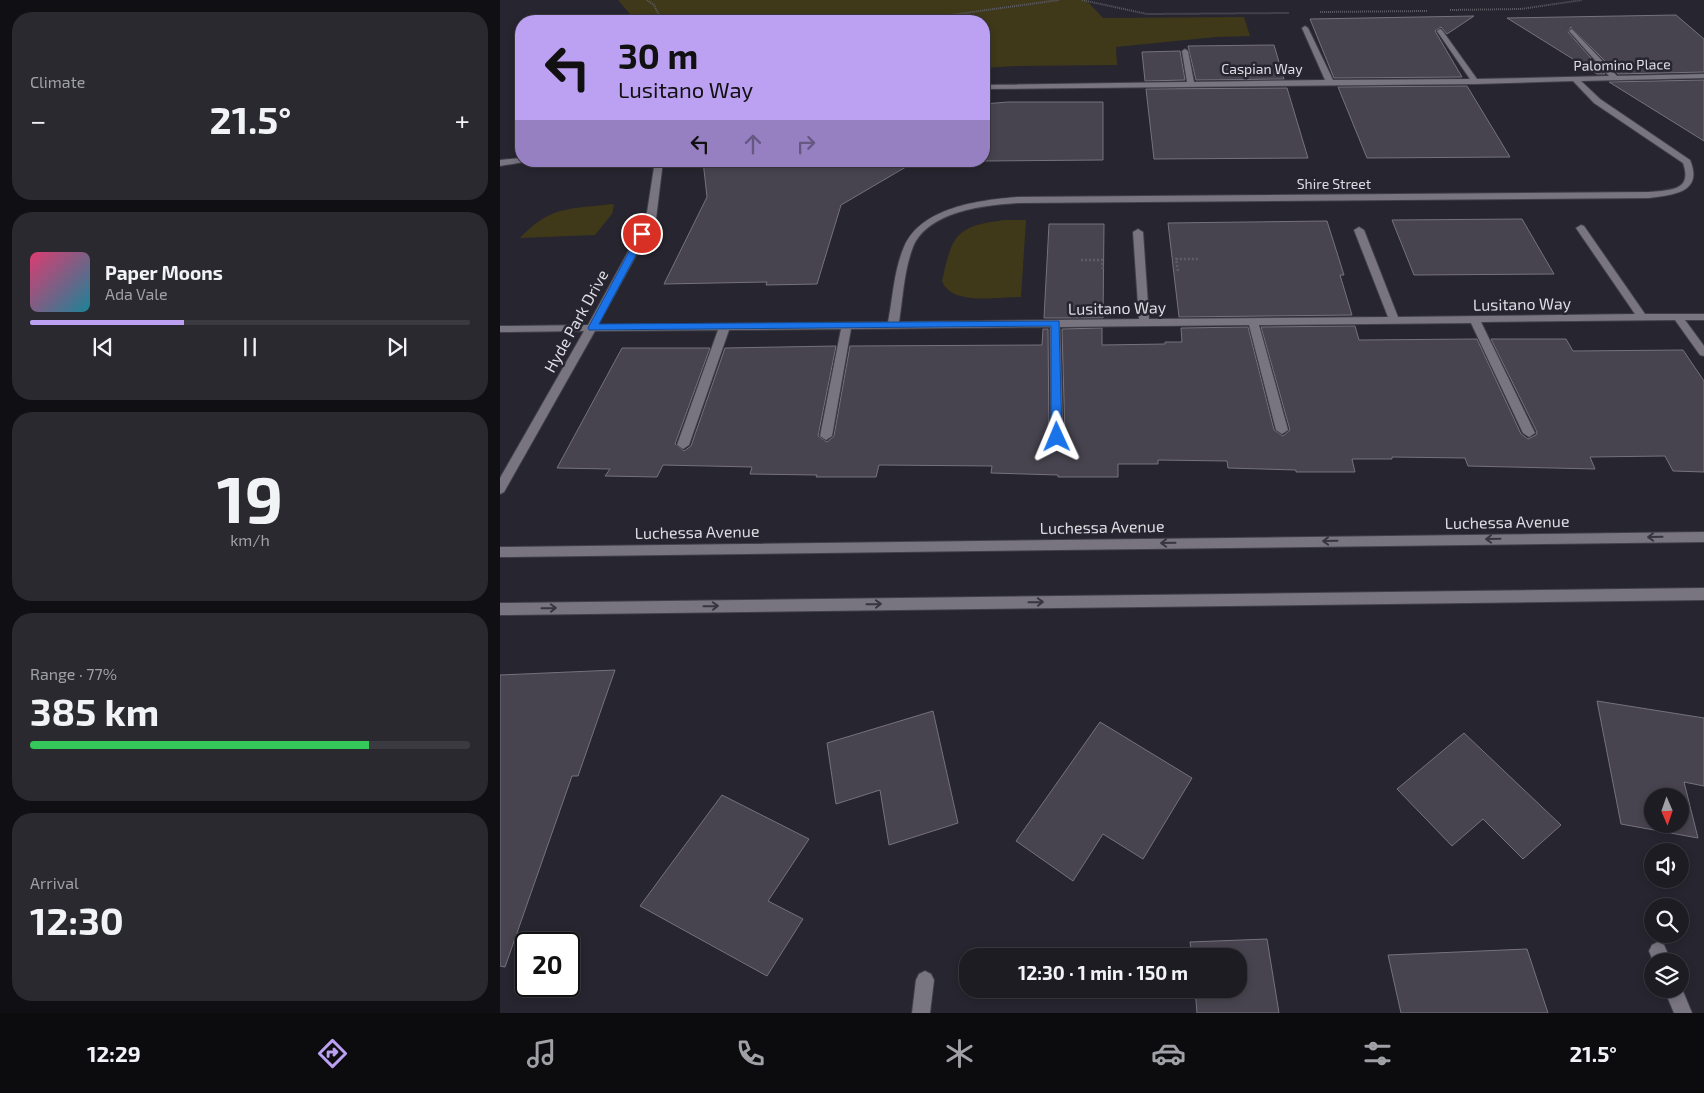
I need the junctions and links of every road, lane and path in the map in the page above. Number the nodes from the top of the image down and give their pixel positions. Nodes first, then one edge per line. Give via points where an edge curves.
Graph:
1 (647, 0) edge
2 (1059, 0) edge
3 (1082, 0) edge
4 (1582, 0) edge
5 (1447, 10) dead end
6 (1428, 11) dead end
7 (1319, 12) dead end
8 (1290, 13) dead end
9 (659, 15) edge
10 (951, 15) edge
11 (1305, 28) dead end
12 (1440, 31) dead end
13 (1572, 31) dead end
14 (1184, 52) dead end
15 (1704, 76) edge
16 (1615, 78) junction
17 (1575, 79) junction
18 (1475, 82) junction
19 (1540, 82) joint
20 (1330, 83) junction
21 (1190, 84) junction
22 (990, 87) edge
23 (515, 161) edge
24 (500, 163) edge
25 (658, 167) edge
26 (1582, 228) dead end
27 (1359, 230) dead end
28 (1138, 232) dead end
29 (1199, 259) dead end
30 (1081, 260) dead end
31 (1178, 271) dead end
32 (1103, 272) dead end
33 (1704, 317) edge
34 (1642, 318) junction
35 (1678, 318) junction
36 (1474, 319) junction
37 (1394, 320) junction
38 (1253, 321) junction
39 (1144, 322) junction
40 (1055, 323) junction
41 (892, 324) junction
42 (848, 325) junction
43 (725, 326) junction
44 (592, 328) junction
45 (500, 329) edge
46 (1704, 353) edge
47 (1282, 430) dead end
48 (1528, 433) dead end
49 (826, 436) dead end
50 (1057, 437) dead end
51 (683, 445) dead end
52 (500, 489) edge
53 (1704, 536) edge
54 (500, 552) edge
55 (1704, 594) edge
56 (500, 609) edge
57 (925, 980) dead end
58 (1677, 998) edge
59 (921, 1013) edge
60 (1683, 1013) edge

1 - 9 path
2 - 10 path
3 - 8 path via 1147,14
4 - 5 path via 1521,9
6 - 7 path
11 - 20 street
12 - 18 street
13 - 16 street
14 - 21 street
15 - 16 street, Palomino Place
16 - 17 street, Palomino Place
17 - 19 street, Palomino Place
17 - 41 street, Shire Street via 1597,101 1687,162 1692,172 1686,187 1671,193 1648,195 984,202 955,209 917,235 908,247
18 - 19 street, Caspian Way
18 - 20 street, Caspian Way
20 - 21 street, Caspian Way
21 - 22 street, Caspian Way
23 - 24 street
25 - 44 street, Hyde Park Drive via 651,219
26 - 34 street
27 - 37 street
28 - 39 street
29 - 31 path via 1176,259
30 - 32 path via 1102,260
33 - 35 street, Lusitano Way
34 - 35 street, Lusitano Way
34 - 36 street, Lusitano Way
35 - 46 street
36 - 37 street, Lusitano Way
36 - 48 street
37 - 38 street, Lusitano Way
38 - 39 street, Lusitano Way
38 - 47 street
39 - 40 street, Lusitano Way
40 - 41 street, Lusitano Way
40 - 50 street
41 - 42 street, Lusitano Way
42 - 43 street, Lusitano Way
42 - 49 street
43 - 44 street, Lusitano Way
43 - 51 street
44 - 45 street, Lusitano Way
44 - 52 street, Hyde Park Drive
53 -> 54 street, Luchessa Avenue
56 -> 55 street
57 - 59 street
58 - 60 street

